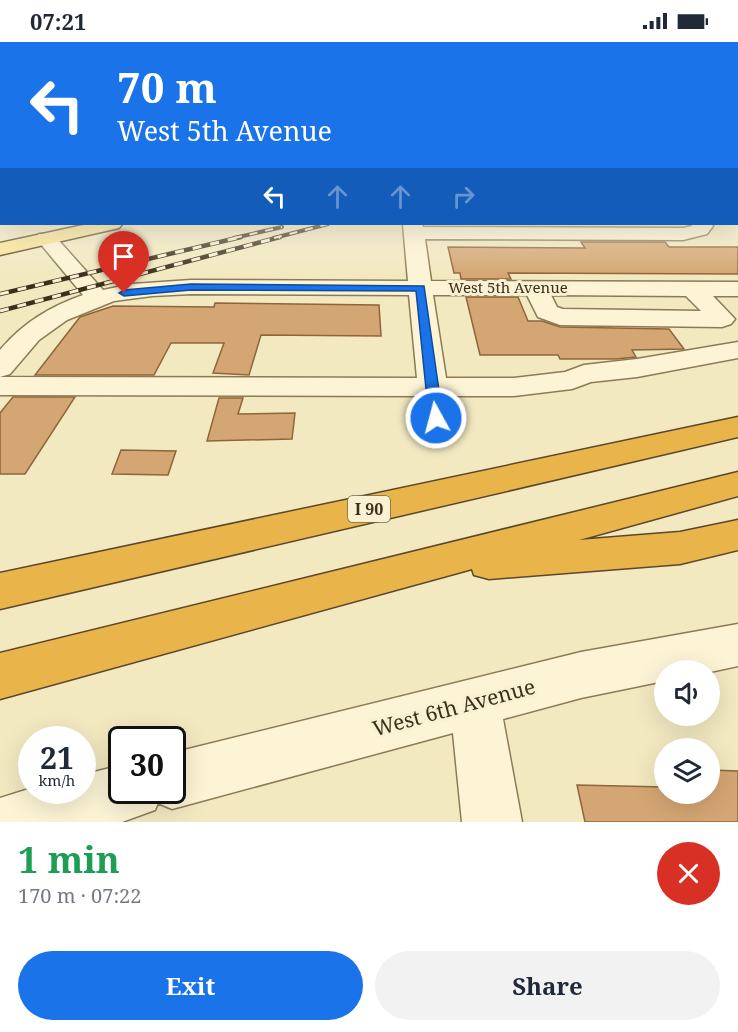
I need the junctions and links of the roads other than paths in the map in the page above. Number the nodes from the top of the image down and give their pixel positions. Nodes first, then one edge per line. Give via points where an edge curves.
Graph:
1 (107, 225) edge
2 (702, 225) edge
3 (414, 228) edge
4 (46, 238) junction
5 (0, 249) edge
6 (420, 288) junction
7 (536, 288) junction
8 (693, 289) junction
9 (738, 289) edge
10 (98, 298) junction
11 (730, 327) edge
12 (738, 350) edge
13 (0, 368) edge
14 (0, 387) edge
15 (432, 387) junction
16 (436, 418) dead end
17 (738, 427) edge
18 (738, 484) edge
19 (738, 535) edge
20 (401, 570) junction
21 (0, 591) edge
22 (738, 645) edge
23 (0, 676) edge
24 (475, 702) junction
25 (186, 777) edge
26 (108, 797) edge
27 (13, 822) edge
28 (492, 822) edge

1 - 4 main road
2 - 3 street via 700,230 682,234
3 - 6 street
4 - 5 main road
4 - 10 street
6 - 7 street, West 5th Avenue
6 - 10 street, West 5th Avenue via 175,287
6 - 15 street
7 - 8 street, West 5th Avenue
7 - 11 street via 547,312 560,317
8 - 9 street, West 5th Avenue
8 - 11 street
10 - 13 street, West 5th Avenue via 41,325
12 - 15 street via 572,380 514,387
14 - 15 street
15 - 16 street
17 - 21 highway, I 90
18 - 20 highway
19 - 20 highway via 680,548
20 - 23 highway
22 - 24 street, West 6th Avenue via 622,666
24 - 25 street, West 6th Avenue
24 - 28 street
26 - 27 street

